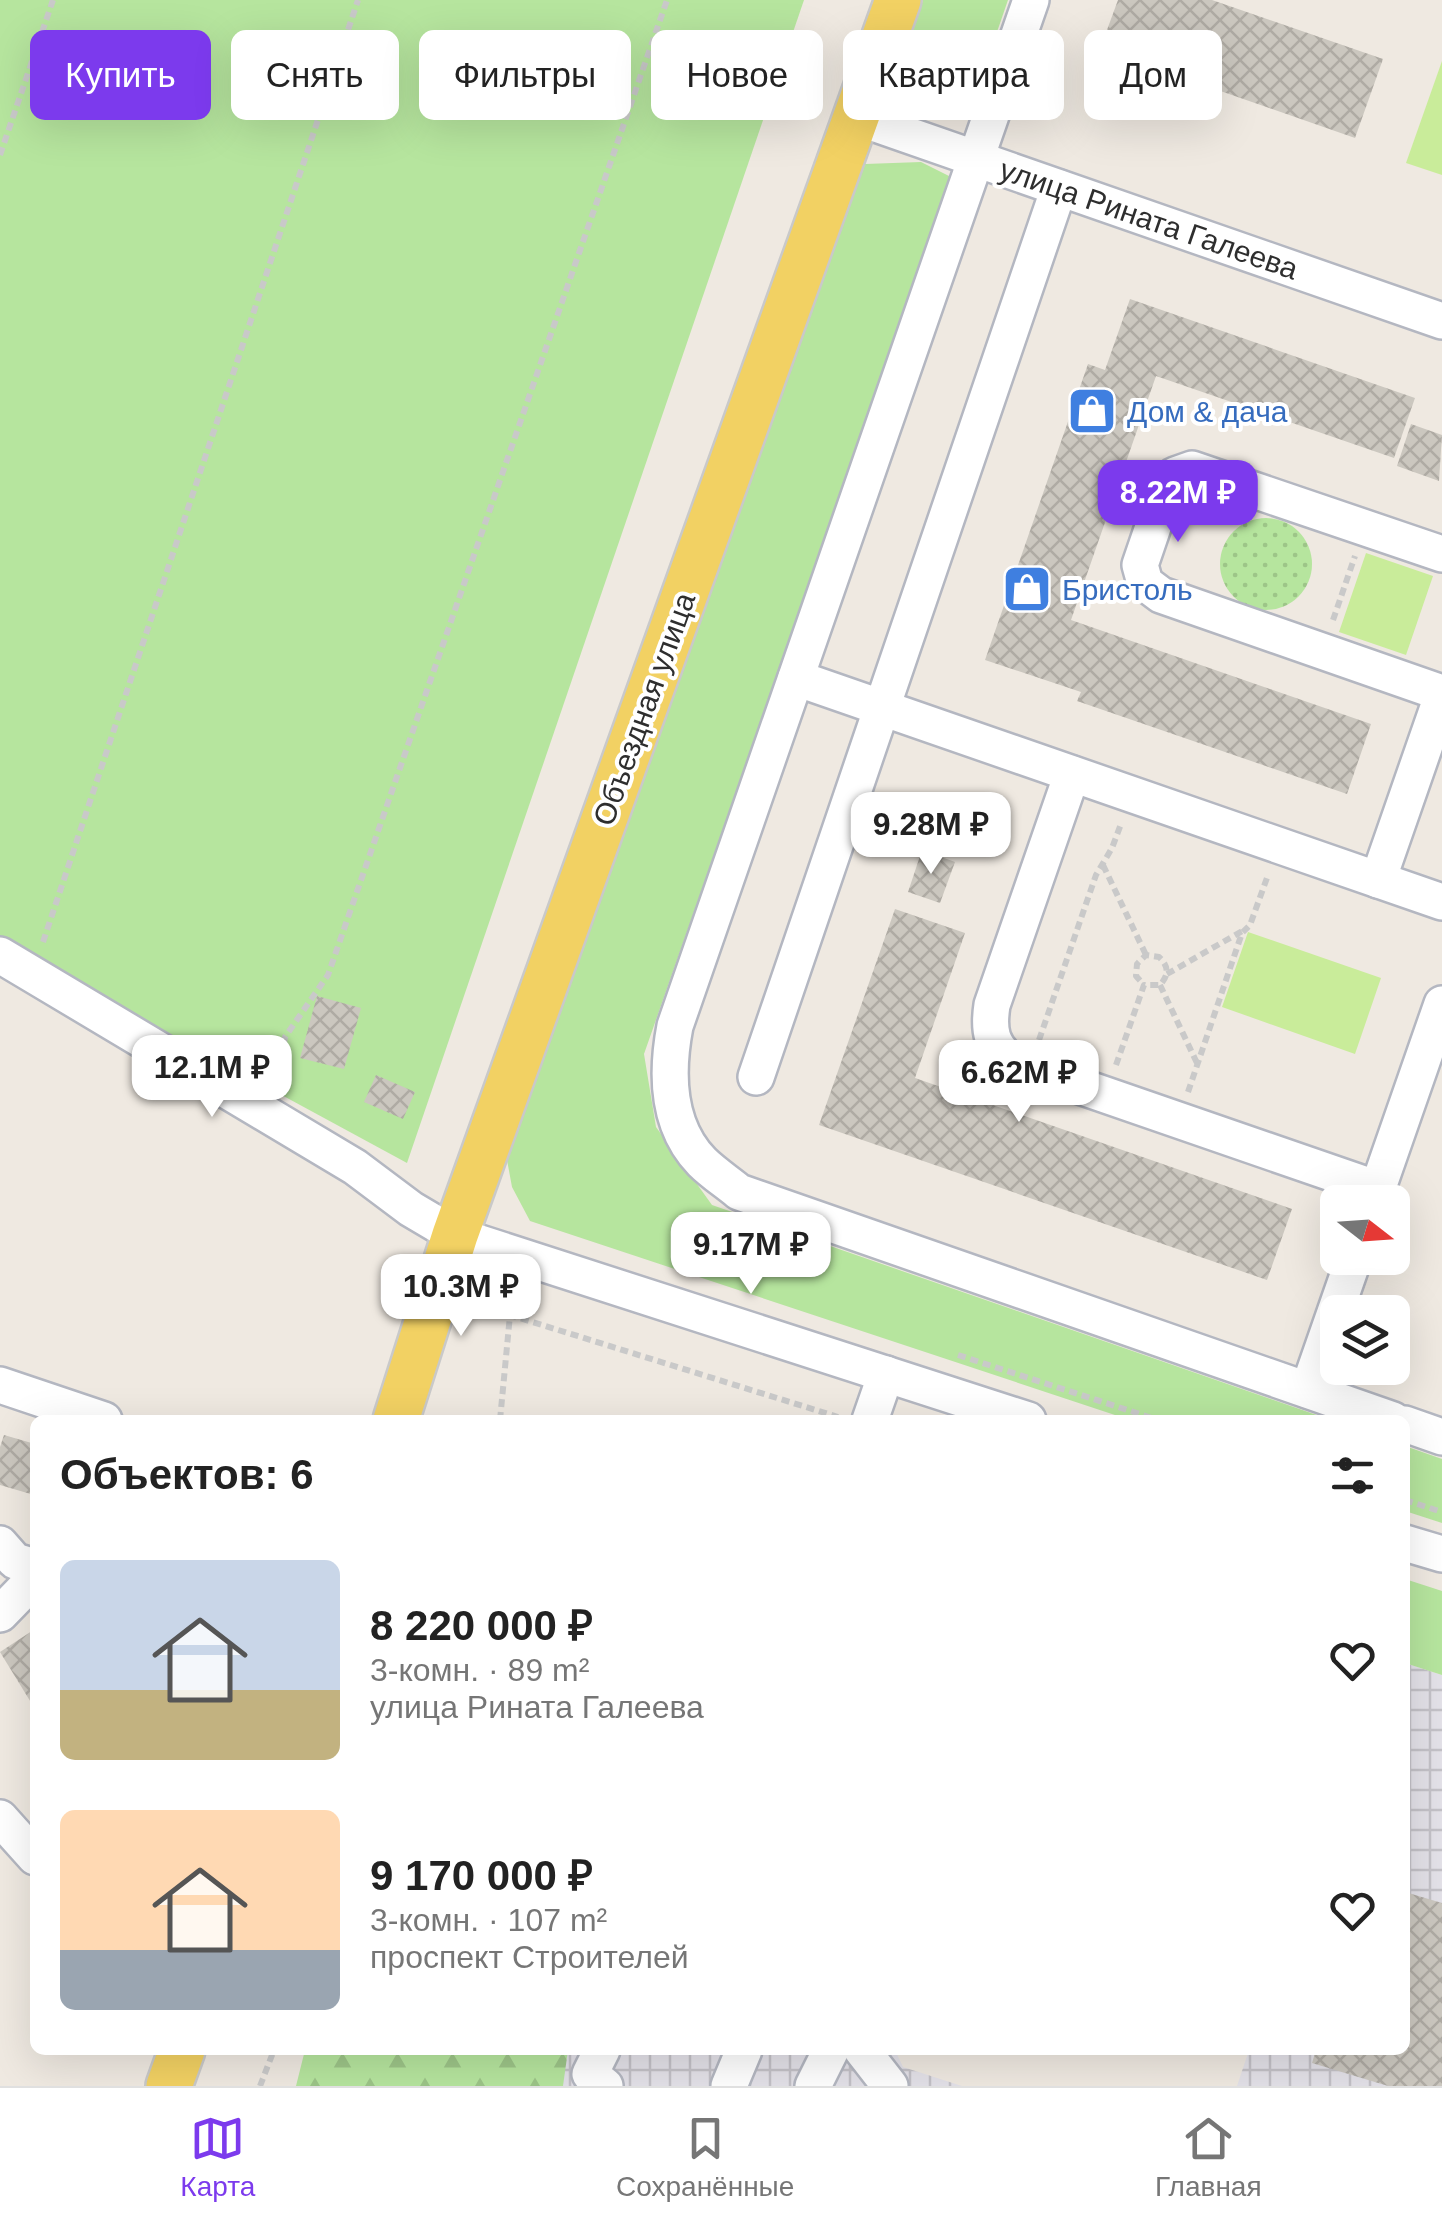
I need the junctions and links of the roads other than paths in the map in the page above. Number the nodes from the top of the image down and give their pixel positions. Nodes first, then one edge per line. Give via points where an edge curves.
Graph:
1 (898, 0) edge
2 (1031, 0) edge
3 (887, 30) edge
4 (855, 120) edge
5 (865, 120) edge
6 (976, 159) junction
7 (1058, 188) junction
8 (1442, 322) edge
9 (1442, 554) edge
10 (796, 678) junction
11 (1442, 694) edge
12 (882, 708) junction
13 (1072, 774) junction
14 (1378, 880) junction
15 (1442, 902) edge
16 (0, 955) edge
17 (1442, 1004) edge
18 (756, 1077) dead end
19 (1347, 1185) edge
20 (1380, 1185) edge
21 (454, 1235) junction
22 (1348, 1275) edge
23 (886, 1374) junction
24 (0, 1386) edge
25 (1308, 1390) junction
26 (89, 1415) edge
27 (398, 1415) edge
28 (872, 1415) edge
29 (1013, 1415) edge
30 (1379, 1415) edge
31 (1410, 1426) edge
32 (1442, 1437) edge
33 (0, 1544) edge
34 (1410, 1544) edge
35 (1442, 1554) edge
36 (30, 1566) edge
37 (30, 1583) edge
38 (0, 1614) edge
39 (180, 2055) edge
40 (600, 2055) edge
41 (742, 2055) edge
42 (828, 2055) edge
43 (866, 2055) edge
44 (169, 2086) edge
45 (605, 2086) edge
46 (729, 2086) edge
47 (813, 2086) edge
48 (890, 2086) edge

1 - 3 main road, Объездная улица
2 - 6 street
4 - 21 main road, Объездная улица
5 - 6 street, улица Рината Галеева
6 - 7 street, улица Рината Галеева
6 - 10 street
7 - 8 street, улица Рината Галеева
7 - 12 street
9 - 11 street via 1204,471 1182,471 1168,483 1140,565 1145,583 1160,595
10 - 12 street
10 - 25 street via 675,1026 671,1102 700,1161 739,1192
11 - 14 street
12 - 13 street
12 - 18 street
13 - 14 street
13 - 19 street via 992,1004 993,1042 1013,1062
14 - 15 street
16 - 21 street via 355,1168
17 - 20 street
21 - 23 street
21 - 27 main road, Объездная улица
22 - 25 street
23 - 28 street
23 - 29 street
24 - 26 street
25 - 30 street
31 - 32 street
33 - 36 street
34 - 35 street
37 - 38 street
39 - 44 main road
40 - 45 street via 590,2074
41 - 46 street
42 - 47 street
43 - 48 street

